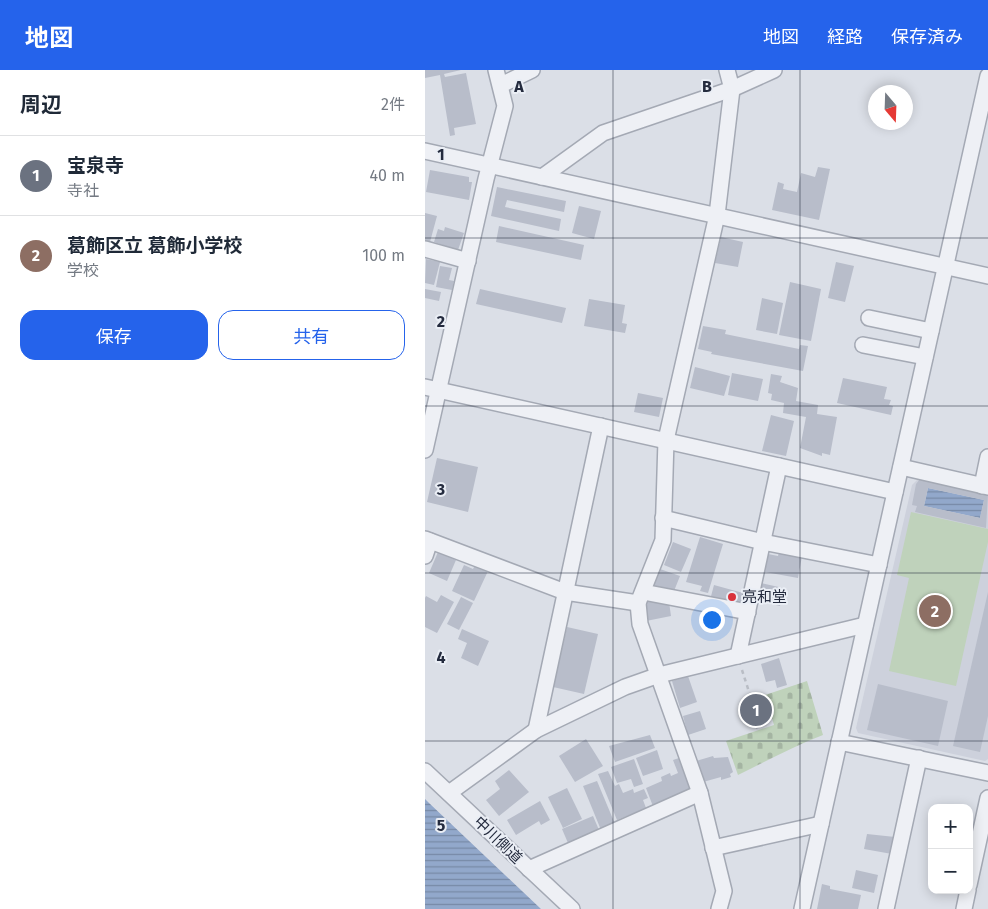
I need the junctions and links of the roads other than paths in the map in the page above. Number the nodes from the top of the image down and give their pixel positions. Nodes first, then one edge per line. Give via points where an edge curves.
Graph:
1 (496, 70) edge
2 (533, 70) edge
3 (727, 70) edge
4 (774, 70) edge
5 (988, 76) edge
6 (501, 85) junction
7 (732, 90) junction
8 (425, 151) edge
9 (491, 165) junction
10 (542, 177) junction
11 (717, 215) junction
12 (425, 248) edge
13 (468, 262) junction
14 (945, 267) junction
15 (988, 276) edge
16 (869, 318) dead end
17 (931, 331) junction
18 (863, 345) dead end
19 (925, 357) junction
20 (431, 388) edge
21 (601, 426) junction
22 (666, 440) junction
23 (425, 450) edge
24 (988, 457) edge
25 (779, 466) junction
26 (901, 468) junction
27 (985, 487) edge
28 (895, 492) junction
29 (663, 518) junction
30 (428, 540) edge
31 (763, 542) junction
32 (425, 556) edge
33 (879, 566) junction
34 (565, 592) junction
35 (640, 598) junction
36 (747, 612) junction
37 (865, 625) junction
38 (737, 656) junction
39 (659, 675) junction
40 (536, 730) junction
41 (839, 742) junction
42 (919, 758) junction
43 (425, 771) edge
44 (988, 773) edge
45 (449, 793) junction
46 (700, 793) junction
47 (988, 798) edge
48 (821, 824) junction
49 (713, 848) junction
50 (973, 867) edge
51 (529, 869) junction
52 (967, 894) edge
53 (572, 909) edge
54 (719, 909) edge
55 (802, 909) edge
56 (886, 909) edge
57 (964, 909) edge

1 - 6 street
2 - 6 street
3 - 7 street
4 - 7 street
5 - 14 street
6 - 9 street via 505,106
7 - 10 street via 603,133
7 - 11 street
8 - 9 street
9 - 10 street
9 - 13 street
10 - 11 street
11 - 14 street
11 - 22 street
12 - 13 street
13 - 20 street
14 - 15 street
14 - 17 street
16 - 17 street
17 - 19 street
18 - 19 street
19 - 26 street
20 - 21 street
20 - 23 street
21 - 22 street
21 - 34 street
22 - 25 street
22 - 29 street
24 - 27 street
25 - 28 street
25 - 31 street
26 - 27 street
26 - 28 street
28 - 33 street
29 - 31 street
29 - 35 street via 663,540
30 - 32 street
30 - 34 street
31 - 33 street
31 - 36 street
33 - 37 street
34 - 35 street
34 - 40 street
35 - 36 street
35 - 39 street via 640,624
36 - 38 street
37 - 38 street
37 - 41 street
38 - 39 street
39 - 40 street via 598,698
39 - 46 street
40 - 45 street
41 - 42 street
41 - 48 street
42 - 44 street
42 - 56 street
43 - 45 street, 中川側道
45 - 51 street, 中川側道
46 - 49 street
46 - 51 street
47 - 50 street
48 - 49 street
48 - 55 street
49 - 54 street via 724,891
51 - 53 street, 中川側道
52 - 57 street

